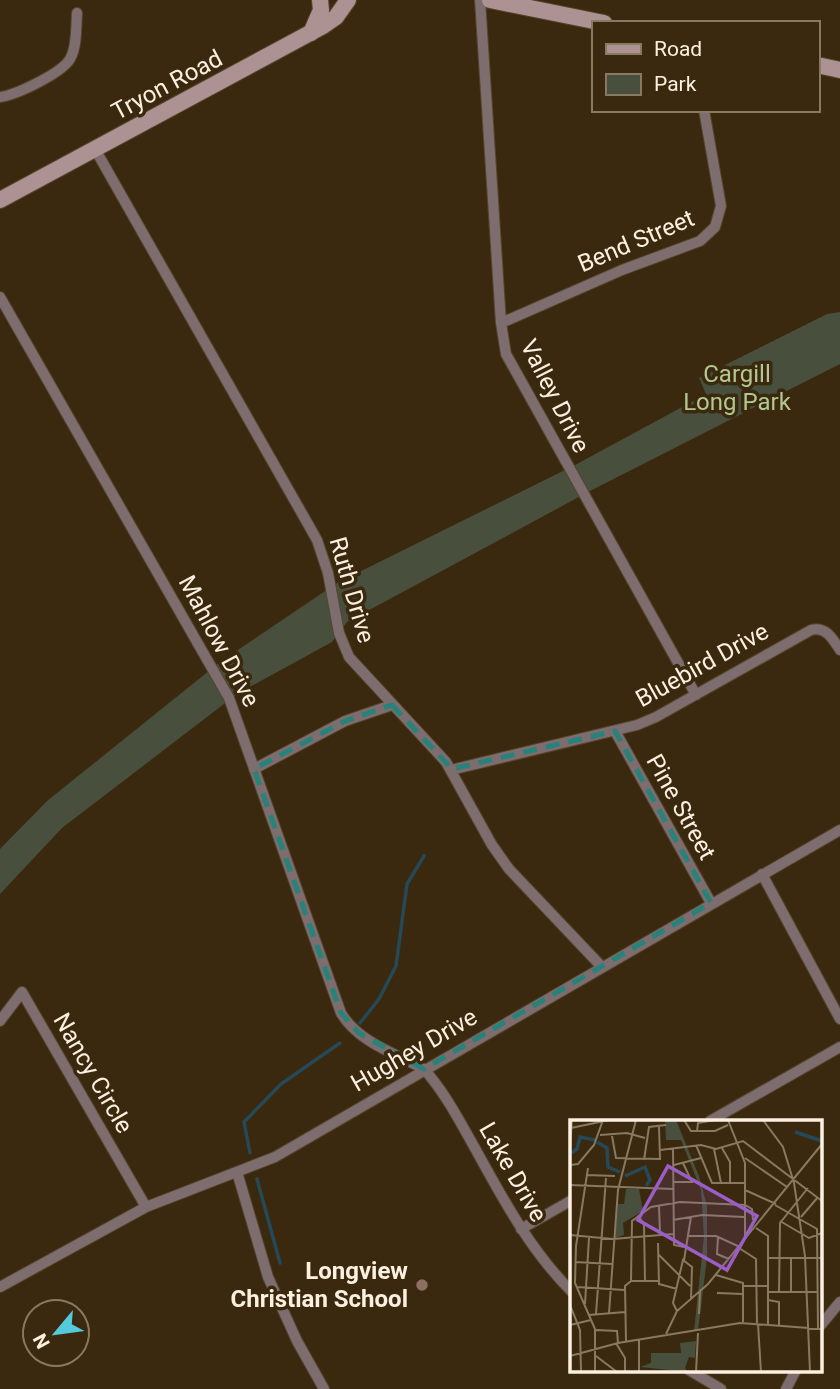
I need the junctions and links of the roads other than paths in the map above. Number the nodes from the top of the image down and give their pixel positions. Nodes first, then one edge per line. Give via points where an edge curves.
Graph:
1 (320, 0) edge
2 (348, 0) edge
3 (491, 0) edge
4 (77, 13) dead end
5 (594, 21) edge
6 (311, 33) junction
7 (819, 65) edge
8 (840, 70) edge
9 (0, 97) edge
10 (704, 112) edge
11 (95, 149) junction
12 (0, 200) edge
13 (0, 297) edge
14 (501, 323) junction
15 (840, 650) edge
16 (696, 695) junction
17 (392, 705) junction
18 (615, 731) junction
19 (254, 769) junction
20 (451, 769) junction
21 (840, 830) edge
22 (762, 874) junction
23 (711, 903) junction
24 (601, 966) junction
25 (840, 1019) edge
26 (0, 1021) edge
27 (840, 1046) edge
28 (424, 1069) junction
29 (712, 1120) edge
30 (237, 1172) junction
31 (570, 1201) edge
32 (146, 1207) junction
33 (521, 1230) junction
34 (0, 1287) edge
35 (570, 1291) edge
36 (840, 1302) edge
37 (822, 1324) edge
38 (692, 1372) edge
39 (795, 1372) edge
40 (324, 1389) edge
41 (721, 1389) edge
42 (786, 1389) edge

1 - 6 street via 321,10
2 - 6 street, Tryon Road via 336,17
3 - 5 street
3 - 14 street, Valley Drive
4 - 9 street via 73,52 66,65
6 - 11 street, Tryon Road
7 - 8 street
10 - 14 street, Bend Street via 721,206 711,232 687,247
11 - 12 street, Tryon Road
11 - 17 street, Ruth Drive via 317,540 349,657
13 - 19 street, Mahlow Drive via 217,676
14 - 16 street, Valley Drive via 511,366
15 - 16 street, Bluebird Drive via 826,631 815,628
16 - 18 street, Bluebird Drive via 656,717
17 - 19 street via 352,718
17 - 20 street, Ruth Drive
18 - 20 street, Bluebird Drive
18 - 23 street, Pine Street
19 - 28 street, Mahlow Drive via 341,1013 359,1033
20 - 24 street, Ruth Drive via 500,857
21 - 22 street, Hughey Drive
22 - 23 street, Hughey Drive
22 - 25 street
23 - 24 street, Hughey Drive
24 - 28 street, Hughey Drive
26 - 32 street, Nancy Circle via 22,992
27 - 29 street
28 - 30 street, Hughey Drive via 280,1154
28 - 33 street, Lake Drive via 447,1099
30 - 32 street, Hughey Drive
30 - 40 street via 277,1299
31 - 33 street
32 - 34 street, Hughey Drive
33 - 35 street, Lake Drive
36 - 37 street
38 - 41 street
39 - 42 street

